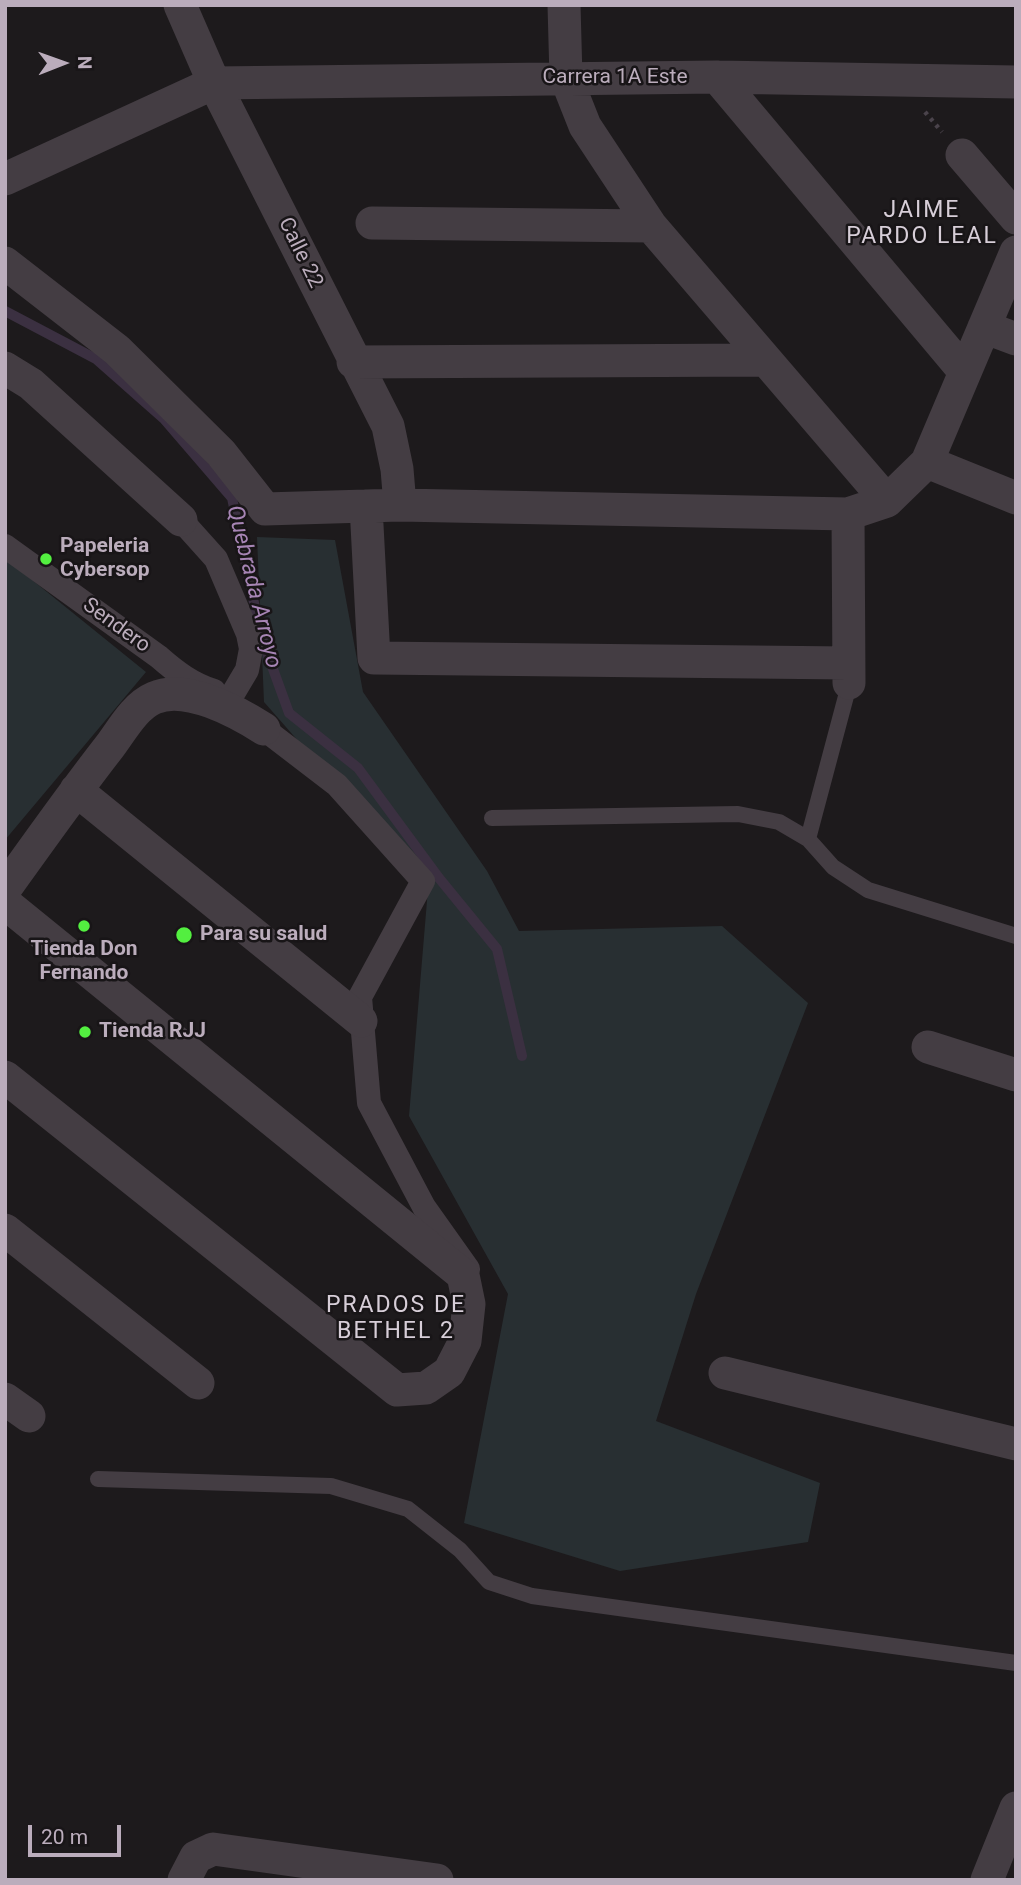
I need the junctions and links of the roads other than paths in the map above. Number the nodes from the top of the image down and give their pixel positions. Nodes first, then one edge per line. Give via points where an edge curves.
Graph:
1 (180, 5) edge
2 (564, 5) edge
3 (717, 77) junction
4 (566, 78) junction
5 (1016, 82) edge
6 (214, 83) junction
7 (962, 155) road end
8 (5, 179) edge
9 (1016, 218) edge
10 (372, 223) dead end
11 (651, 226) junction
12 (1016, 252) edge
13 (5, 263) edge
14 (984, 327) junction
15 (1016, 339) edge
16 (765, 360) junction
17 (353, 362) junction
18 (5, 368) edge
19 (964, 371) junction
20 (928, 462) junction
21 (1016, 498) edge
22 (887, 501) junction
23 (400, 505) junction
24 (366, 506) junction
25 (848, 514) junction
26 (181, 520) joint
27 (5, 546) edge
28 (849, 674) junction
29 (228, 702) junction
30 (264, 729) joint
31 (76, 790) junction
32 (492, 818) dead end
33 (808, 839) junction
34 (5, 888) edge
35 (5, 903) edge
36 (1016, 936) edge
37 (360, 1021) junction
38 (928, 1047) dead end
39 (1016, 1075) edge
40 (10, 1090) edge
41 (9, 1239) edge
42 (466, 1341) junction
43 (725, 1373) dead end
44 (198, 1383) dead end
45 (1016, 1444) edge
46 (98, 1479) dead end
47 (1016, 1663) edge
48 (1016, 1808) edge
49 (184, 1880) edge
50 (437, 1880) edge
51 (986, 1880) edge

1 - 6 street, Calle 22
2 - 4 street
3 - 4 street, Carrera 1A Este
3 - 5 street, Carrera 1A Este
3 - 19 street
4 - 6 street, Carrera 1A Este
4 - 11 street via 585,125
6 - 8 street
6 - 17 street, Calle 22
7 - 9 street
10 - 11 street
11 - 16 street
12 - 14 street
13 - 24 street via 117,349 221,453 265,509
14 - 15 street
14 - 19 street
16 - 17 street
16 - 22 street
17 - 23 street, Calle 22 via 388,426
18 - 26 street via 30,384
19 - 20 street
20 - 21 street
20 - 22 street
22 - 25 street
23 - 24 street
23 - 25 street
24 - 28 street via 374,658
25 - 28 street
26 - 29 street via 216,559 248,634 247,670
27 - 29 street, Sendero via 181,676
28 - 33 lane
29 - 30 street
29 - 31 street via 170,695 153,699 139,710
30 - 37 street via 337,785 423,881 360,996
31 - 34 street
31 - 37 street
32 - 33 lane via 738,814 779,822
33 - 36 lane via 833,867 868,890
35 - 42 street via 463,1275 469,1304
37 - 42 street via 369,1103 424,1207 479,1285
38 - 39 street
40 - 42 street via 397,1390 426,1388 449,1373
41 - 44 street
43 - 45 street
46 - 47 lane via 331,1486 408,1509 460,1550 489,1582 532,1596
48 - 51 street
49 - 50 street via 196,1857 214,1849

